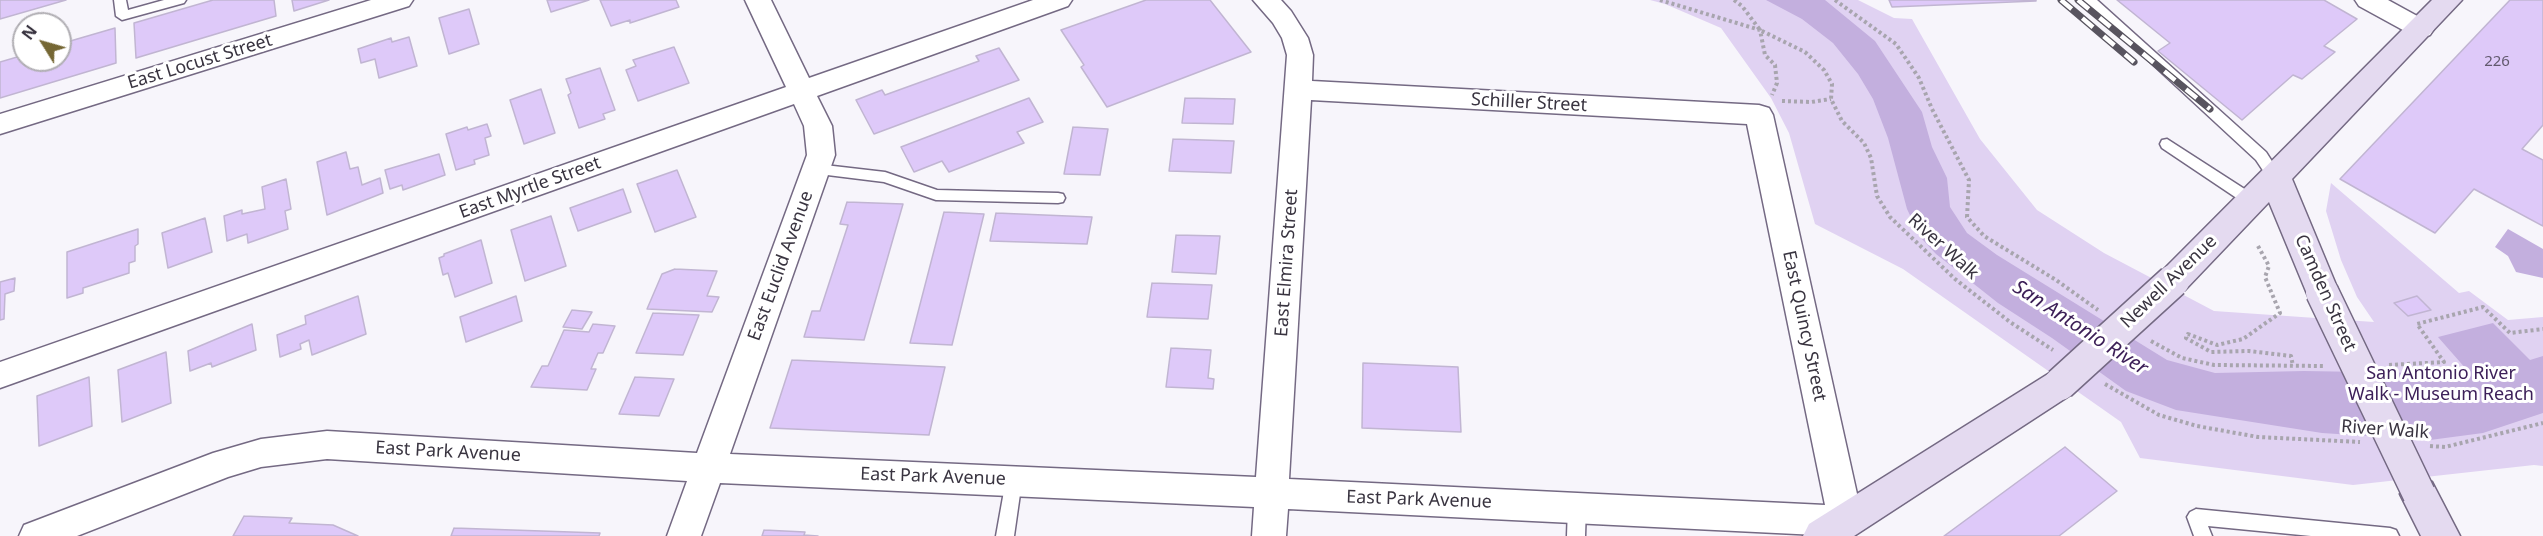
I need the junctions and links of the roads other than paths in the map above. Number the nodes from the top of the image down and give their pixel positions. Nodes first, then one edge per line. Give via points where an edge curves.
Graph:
1 (120, 0) edge
2 (180, 0) edge
3 (400, 0) edge
4 (758, 0) edge
5 (1059, 0) edge
6 (1266, 0) edge
7 (2089, 0) edge
8 (2368, 0) edge
9 (2448, 0) edge
10 (2421, 29) junction
11 (1299, 90) junction
12 (801, 91) junction
13 (1759, 115) joint
14 (0, 124) edge
15 (2167, 144) dead end
16 (816, 169) junction
17 (2275, 177) junction
18 (1058, 198) dead end
19 (2252, 201) junction
20 (0, 375) edge
21 (707, 468) junction
22 (1014, 480) junction
23 (1272, 493) junction
24 (1577, 521) edge
25 (1839, 531) edge
26 (2311, 532) edge
27 (36, 536) edge
28 (684, 536) edge
29 (1005, 536) edge
30 (1269, 536) edge
31 (2203, 536) edge
32 (2390, 536) edge
33 (2441, 536) edge

1 - 2 lane via 122,16
3 - 14 street, East Locust Street
4 - 12 street, East Euclid Avenue
5 - 12 street, East Myrtle Street
6 - 11 street, East Elmira Street via 1295,38 1300,55
7 - 17 lane via 2261,156
8 - 10 street
9 - 10 main road, Newell Avenue
10 - 17 main road, Newell Avenue
11 - 13 street, Schiller Street
11 - 23 street, East Elmira Street
12 - 16 street, East Euclid Avenue via 822,140
12 - 20 street, East Myrtle Street
13 - 25 street, East Quincy Street
15 - 19 lane
16 - 18 lane via 885,177 936,195
16 - 21 street, East Euclid Avenue
17 - 19 main road, Newell Avenue
17 - 33 main road, Camden Street, bridge via 2322,292
19 - 25 main road, Newell Avenue, bridge via 2173,280
21 - 22 street, East Park Avenue
21 - 27 street, East Park Avenue via 327,445 295,448 225,463
21 - 28 street, East Euclid Avenue
22 - 23 street, East Park Avenue
22 - 29 lane
23 - 24 street, East Park Avenue
23 - 30 street, East Elmira Street
24 - 25 street, East Park Avenue
26 - 31 lane via 2196,517
26 - 32 lane

